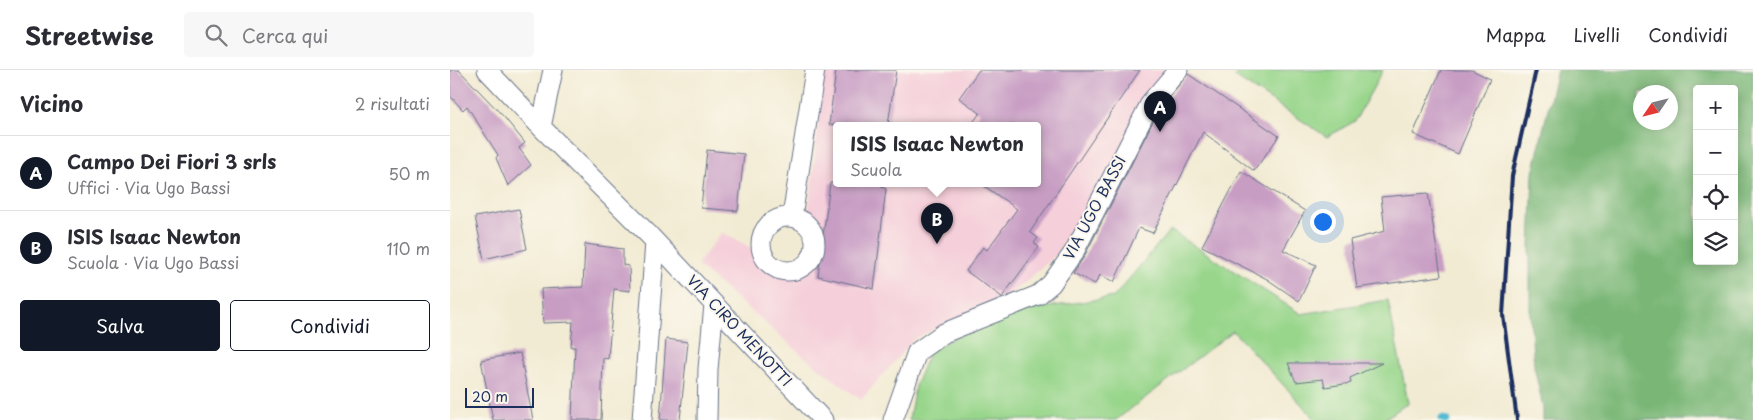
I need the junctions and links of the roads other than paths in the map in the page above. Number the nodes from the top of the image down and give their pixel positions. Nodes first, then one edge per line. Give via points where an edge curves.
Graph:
1 (487, 70) edge
2 (553, 70) edge
3 (815, 70) edge
4 (1178, 70) edge
5 (541, 127) junction
6 (792, 217) dead end
7 (656, 242) junction
8 (714, 305) junction
9 (642, 420) edge
10 (707, 420) edge
11 (823, 420) edge
12 (893, 420) edge

1 - 5 street, VIA CIRO MENOTTI
2 - 5 street
3 - 6 street
4 - 12 street, VIA UGO BASSI via 1151,102 1074,252 1051,284 1038,295 944,333 917,352
5 - 7 street, VIA CIRO MENOTTI
7 - 8 street, VIA CIRO MENOTTI
7 - 9 street
8 - 10 street
8 - 11 street, VIA CIRO MENOTTI

